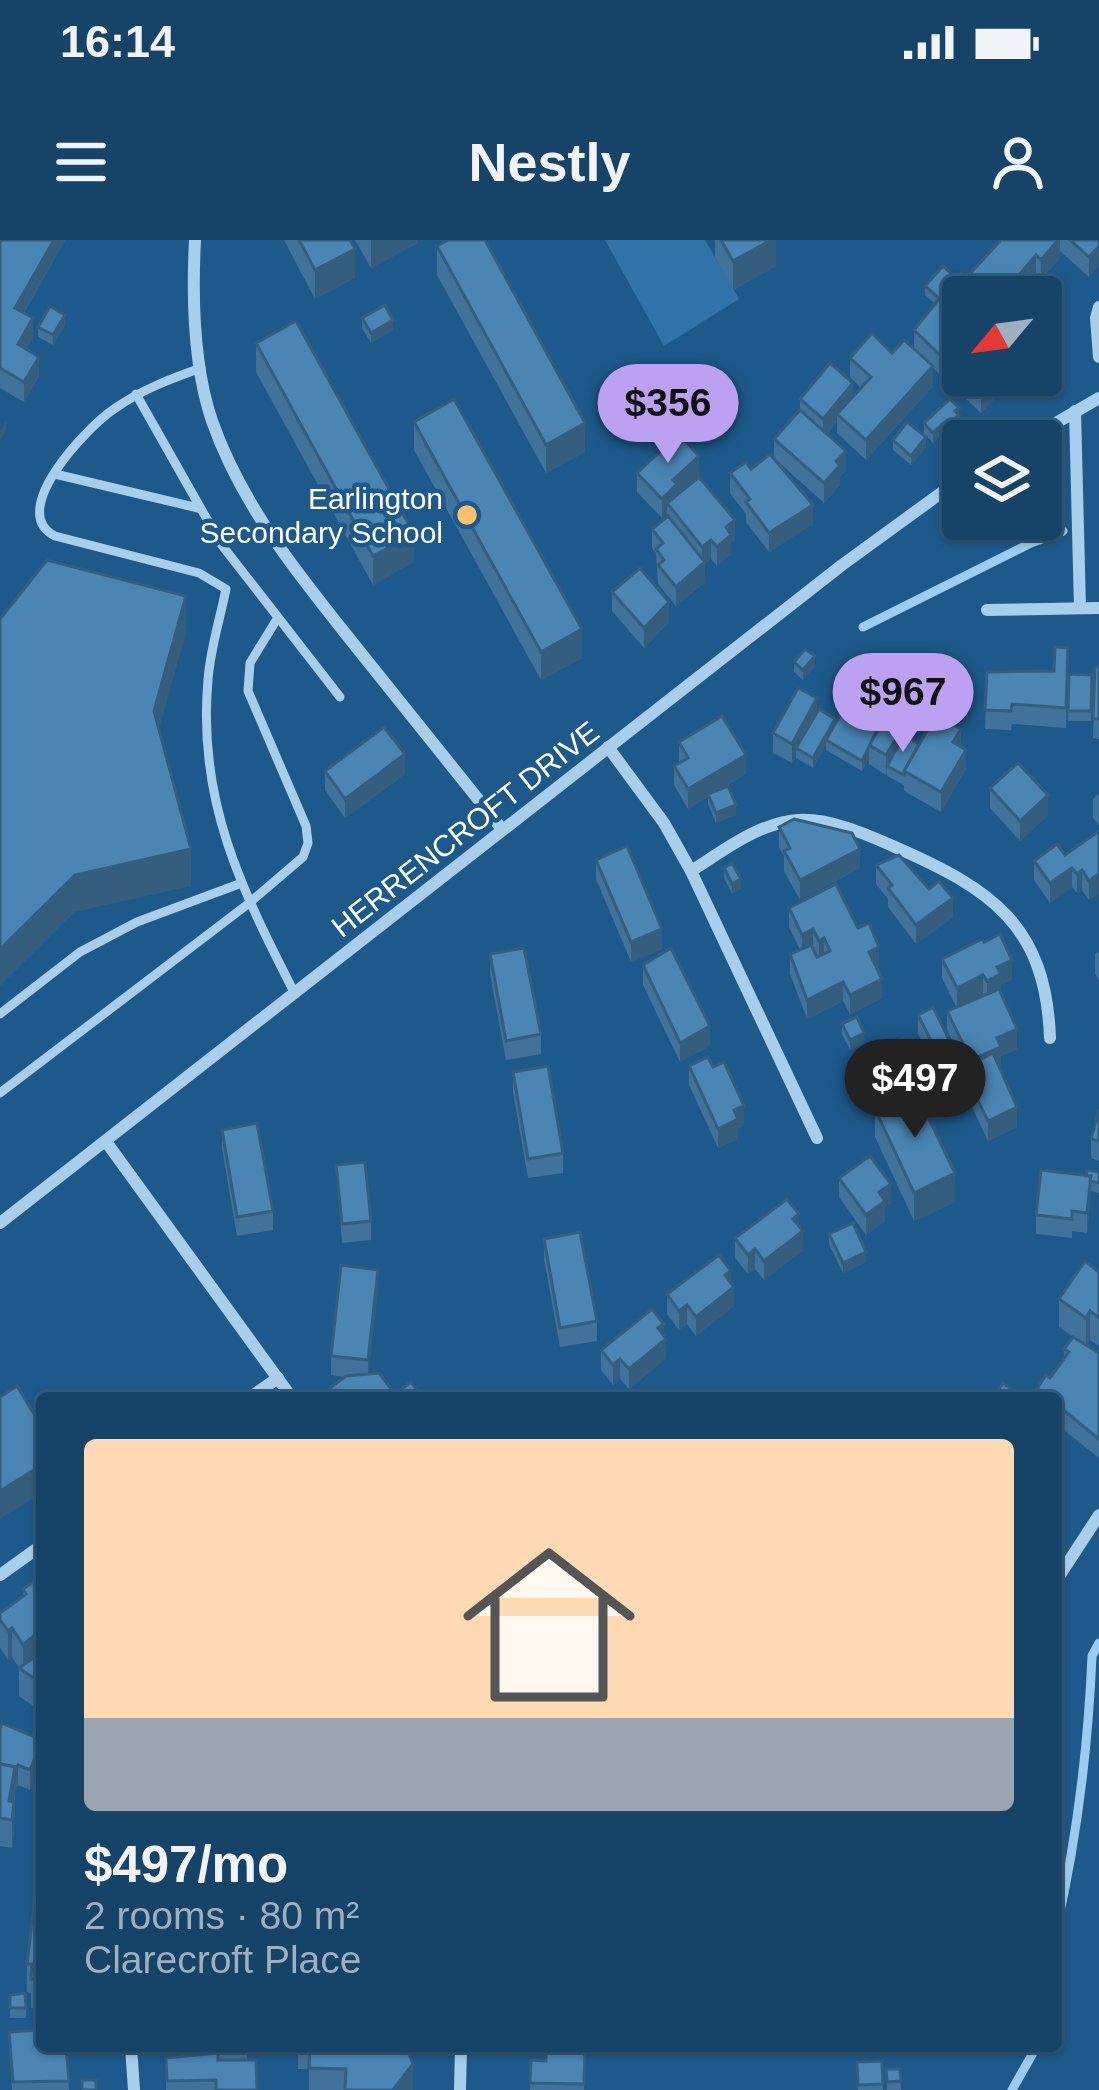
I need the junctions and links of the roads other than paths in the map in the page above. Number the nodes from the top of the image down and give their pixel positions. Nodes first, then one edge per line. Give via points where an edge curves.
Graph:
1 (195, 240) edge
2 (1099, 307) edge
3 (1099, 357) edge
4 (201, 368) junction
5 (136, 394) junction
6 (1099, 398) edge
7 (1075, 412) junction
8 (1061, 420) edge
9 (56, 474) junction
10 (942, 492) edge
11 (198, 508) junction
12 (244, 578) junction
13 (226, 590) junction
14 (1080, 608) junction
15 (1099, 608) edge
16 (987, 610) dead end
17 (277, 619) junction
18 (340, 697) dead end
19 (608, 747) junction
20 (502, 829) junction
21 (691, 872) junction
22 (239, 884) junction
23 (248, 904) junction
24 (295, 994) junction
25 (0, 1014) edge
26 (1050, 1038) dead end
27 (0, 1093) edge
28 (817, 1138) dead end
29 (107, 1143) junction
30 (0, 1223) edge
31 (278, 1378) junction
32 (258, 1392) edge
33 (288, 1392) edge
34 (1099, 1515) edge
35 (36, 1548) edge
36 (1062, 1572) edge
37 (0, 1575) edge
38 (131, 2052) edge
39 (461, 2052) edge
40 (134, 2090) edge
41 (460, 2090) edge

1 - 4 street
2 - 3 street
4 - 5 lane
4 - 20 street via 232,470 273,542
5 - 9 lane via 93,424
5 - 11 lane
6 - 7 street
7 - 8 street
7 - 14 street
9 - 11 lane
9 - 13 lane via 37,513 47,533 199,573
10 - 19 street, HERRENCROFT DRIVE
11 - 12 lane
12 - 13 lane
12 - 17 lane
13 - 22 lane via 206,718 216,814
14 - 15 street
14 - 16 street
17 - 18 lane
17 - 23 lane via 250,663 248,691 308,843
19 - 20 street, HERRENCROFT DRIVE
19 - 21 street
20 - 24 street, HERRENCROFT DRIVE
21 - 26 street via 752,834 797,820 824,822 940,867 983,891 1020,933 1048,998
21 - 28 street
22 - 23 lane
22 - 25 lane via 80,952
23 - 24 lane
23 - 27 lane
24 - 29 street, HERRENCROFT DRIVE
29 - 30 street, HERRENCROFT DRIVE
29 - 31 street
31 - 32 street
31 - 33 street
34 - 36 street
35 - 37 street
38 - 40 street
39 - 41 street

